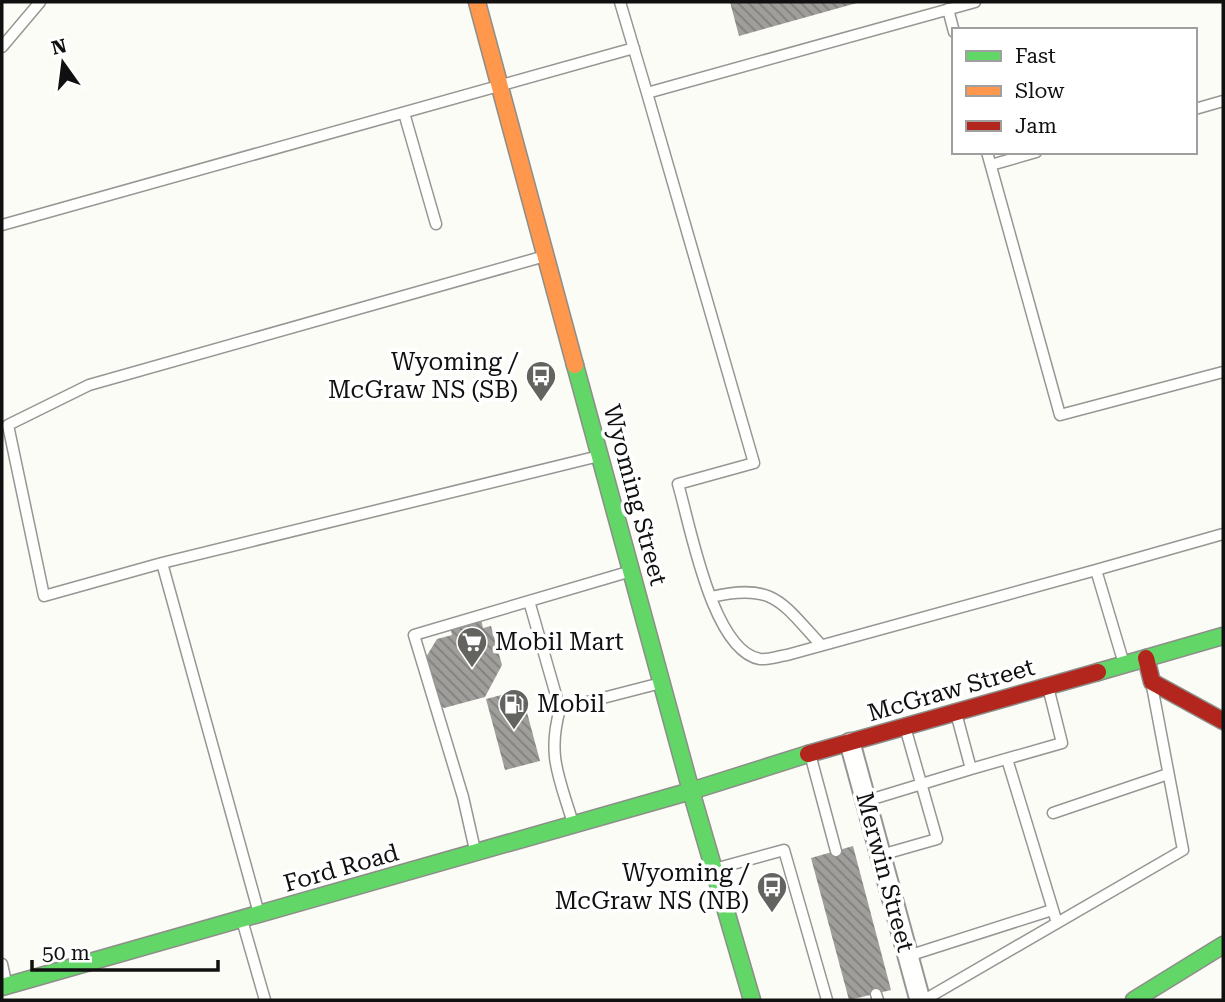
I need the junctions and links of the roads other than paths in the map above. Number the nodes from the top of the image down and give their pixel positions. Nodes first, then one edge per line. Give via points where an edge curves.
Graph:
1 (40, 2) edge
2 (477, 2) edge
3 (620, 2) edge
4 (975, 2) edge
5 (948, 9) junction
6 (953, 28) edge
7 (2, 47) edge
8 (634, 48) junction
9 (500, 86) junction
10 (647, 93) junction
11 (1223, 101) edge
12 (1197, 108) edge
13 (404, 113) junction
14 (988, 154) edge
15 (1029, 154) edge
16 (991, 165) junction
17 (436, 224) dead end
18 (2, 225) edge
19 (546, 256) junction
20 (1223, 372) edge
21 (600, 456) junction
22 (1223, 534) edge
23 (162, 563) junction
24 (632, 570) junction
25 (1096, 570) junction
26 (711, 597) junction
27 (529, 601) junction
28 (1223, 636) edge
29 (821, 645) junction
30 (1146, 658) junction
31 (1124, 664) junction
32 (662, 682) junction
33 (1152, 682) junction
34 (1048, 687) junction
35 (560, 709) junction
36 (956, 713) junction
37 (1223, 721) edge
38 (905, 727) junction
39 (850, 743) junction
40 (810, 754) junction
41 (1007, 759) junction
42 (971, 769) junction
43 (1168, 774) junction
44 (921, 784) junction
45 (691, 791) junction
46 (866, 801) junction
47 (1053, 813) dead end
48 (574, 827) junction
49 (836, 851) dead end
50 (475, 854) junction
51 (881, 855) junction
52 (714, 869) junction
53 (1052, 910) junction
54 (259, 915) junction
55 (242, 920) junction
56 (1057, 923) junction
57 (1223, 945) edge
58 (737, 950) junction
59 (908, 956) junction
60 (2, 964) edge
61 (5, 986) edge
62 (734, 992) dead end
63 (265, 1000) edge
64 (752, 1000) edge
65 (827, 1000) edge
66 (922, 1000) edge
67 (1134, 1000) edge

1 - 7 lane
2 - 9 main road, Wyoming Street
3 - 8 lane
4 - 5 lane
5 - 6 lane
5 - 10 lane
8 - 9 lane
8 - 10 lane
9 - 13 lane
9 - 19 main road, Wyoming Street
10 - 26 lane via 754,463 678,484
11 - 12 lane
13 - 17 lane
13 - 18 lane
14 - 16 lane
15 - 16 lane
16 - 20 lane via 1060,415
19 - 21 main road, Wyoming Street
19 - 23 lane via 89,385 8,425 44,596
21 - 23 lane
21 - 24 main road, Wyoming Street
22 - 25 lane
23 - 54 lane
24 - 27 lane
24 - 32 main road, Wyoming Street
25 - 29 lane
25 - 31 lane
26 - 29 lane via 739,590 777,597
26 - 29 lane via 718,620 736,645 759,659
27 - 35 lane
27 - 50 lane via 414,635 464,797
28 - 30 main road, McGraw Street
30 - 31 main road, McGraw Street
30 - 33 main road
31 - 34 main road, McGraw Street
32 - 35 lane
32 - 45 main road, Wyoming Street
33 - 37 main road
33 - 43 lane
34 - 36 main road, McGraw Street
34 - 41 lane via 1062,743
35 - 48 lane via 552,736 553,754
36 - 38 main road, McGraw Street
36 - 42 lane
38 - 39 main road, McGraw Street
38 - 44 lane
39 - 40 main road, McGraw Street
39 - 46 street, Merwin Street
40 - 45 main road, McGraw Street
40 - 49 lane
41 - 42 lane
41 - 53 lane
42 - 44 lane
43 - 47 lane
43 - 56 lane via 1183,850
44 - 46 lane
44 - 51 lane via 937,839
45 - 48 main road, Ford Road
45 - 52 main road, Wyoming Street
46 - 51 street, Merwin Street
48 - 50 main road, Ford Road
50 - 54 main road, Ford Road
51 - 59 street, Merwin Street
52 - 58 main road, Wyoming Street
52 - 65 lane via 784,850
53 - 56 lane
53 - 59 lane
54 - 55 main road, Ford Road
55 - 61 main road, Ford Road
55 - 63 lane
56 - 66 lane
57 - 67 main road
58 - 62 main road
58 - 64 main road, Wyoming Street
59 - 66 street, Merwin Street
60 - 61 lane

